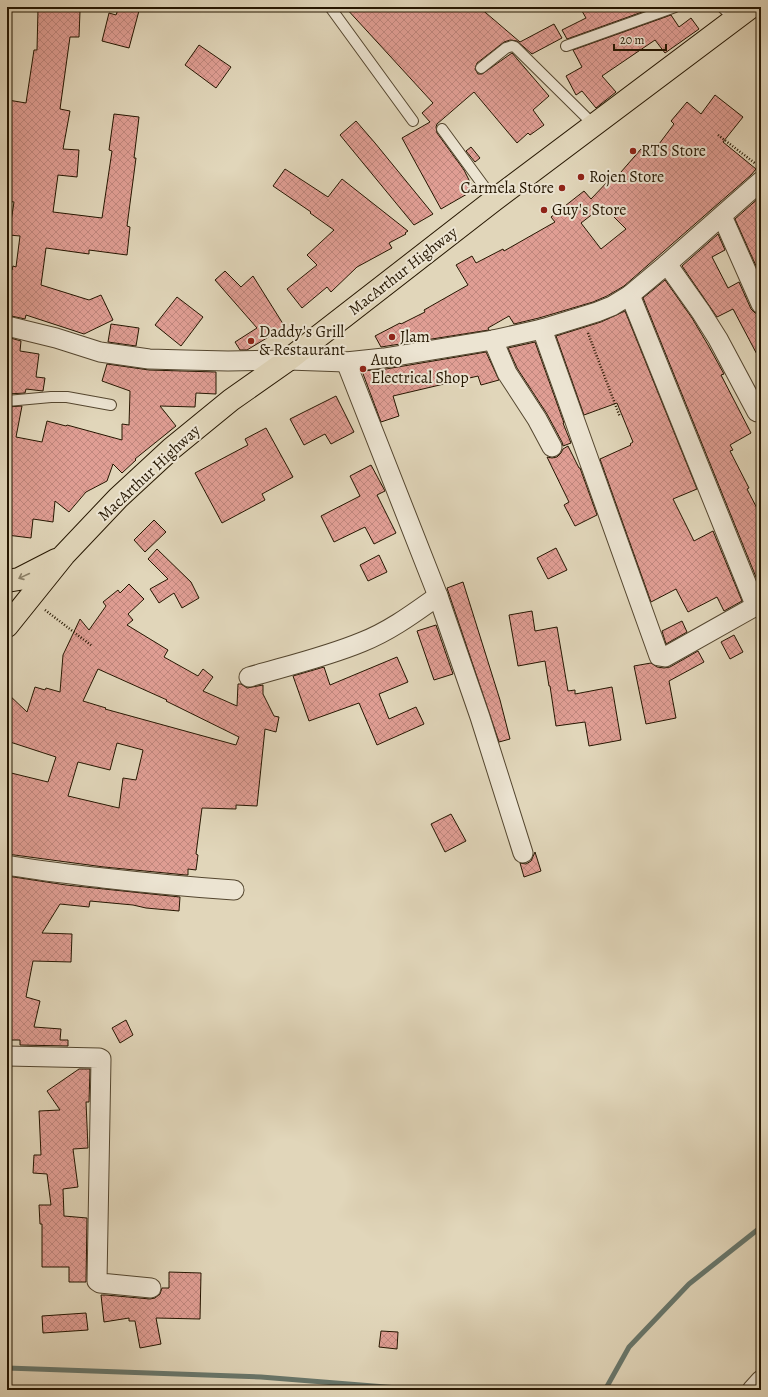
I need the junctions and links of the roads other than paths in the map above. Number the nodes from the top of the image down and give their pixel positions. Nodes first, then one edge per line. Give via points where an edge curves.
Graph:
1 (330, 7) edge
2 (675, 7) edge
3 (736, 11) edge
4 (566, 46) dead end
5 (481, 68) dead end
6 (413, 120) dead end
7 (594, 125) junction
8 (442, 129) dead end
9 (761, 181) edge
10 (494, 200) junction
11 (722, 216) junction
12 (667, 264) junction
13 (630, 295) junction
14 (761, 304) edge
15 (7, 326) edge
16 (542, 329) junction
17 (493, 340) junction
18 (288, 360) junction
19 (346, 362) junction
20 (7, 401) edge
21 (111, 405) dead end
22 (757, 412) dead end
23 (552, 448) dead end
24 (64, 555) junction
25 (7, 580) edge
26 (438, 596) junction
27 (758, 605) edge
28 (7, 626) edge
29 (248, 677) dead end
30 (523, 852) dead end
31 (7, 865) edge
32 (234, 890) dead end
33 (7, 1056) edge
34 (151, 1288) dead end

1 - 6 lane
2 - 4 lane
3 - 7 highway, MacArthur Highway
5 - 7 lane via 506,48 516,47
7 - 10 highway, MacArthur Highway
8 - 10 lane
9 - 11 street
10 - 18 highway, MacArthur Highway
11 - 12 street
11 - 14 street
12 - 13 street
12 - 22 street via 702,312
13 - 16 street via 612,306
13 - 27 street
15 - 18 street via 100,352 149,359
16 - 17 street
16 - 27 street via 659,656 665,657
17 - 19 street
17 - 23 street via 507,373 537,419
18 - 19 street
18 - 24 highway, MacArthur Highway via 231,400 171,449 118,498
19 - 26 street
20 - 21 lane via 67,397
24 -> 25 highway via 19,579
24 - 28 highway, MacArthur Highway
26 - 29 street via 405,620 363,642 311,660
26 - 30 street
31 - 32 street via 173,886
33 - 34 street via 101,1059 98,1281

